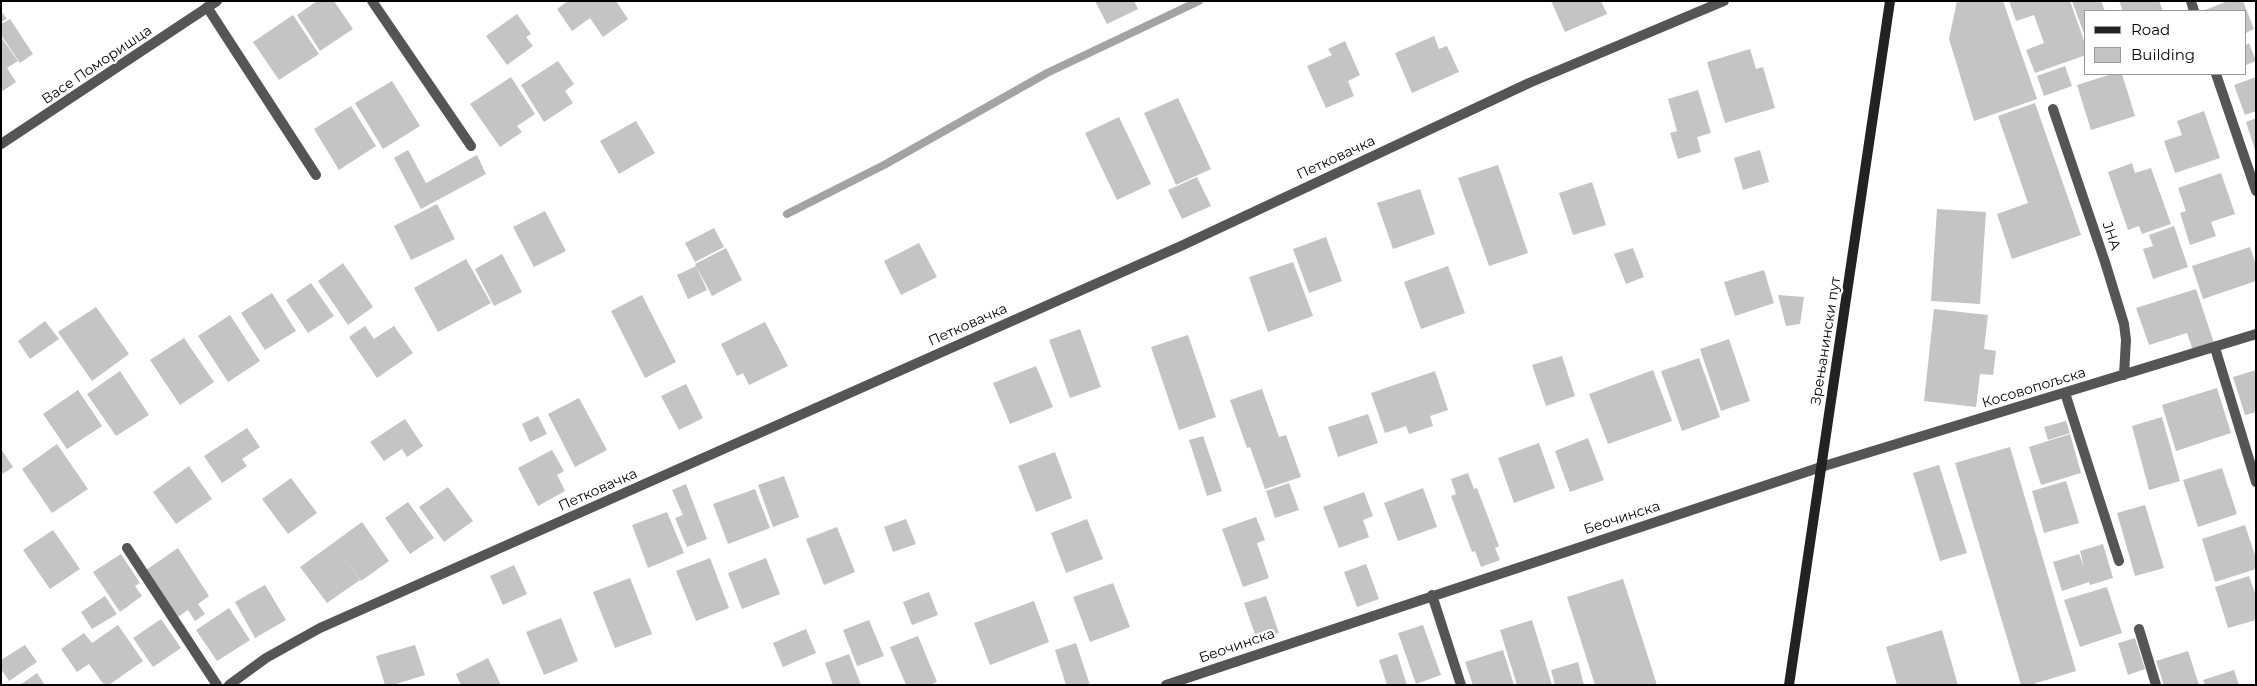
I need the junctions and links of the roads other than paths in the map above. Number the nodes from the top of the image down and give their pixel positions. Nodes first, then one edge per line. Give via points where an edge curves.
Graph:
1 (372, 1) edge
2 (1724, 1) edge
3 (1890, 1) edge
4 (212, 4) edge
5 (2216, 75) edge
6 (2053, 109) dead end
7 (1, 144) edge
8 (471, 146) dead end
9 (316, 175) dead end
10 (2256, 190) edge
11 (2256, 334) edge
12 (2216, 348) junction
13 (2124, 375) junction
14 (2065, 393) junction
15 (1821, 467) junction
16 (2256, 482) edge
17 (127, 548) dead end
18 (2119, 561) dead end
19 (1432, 595) junction
20 (2139, 629) dead end
21 (217, 685) edge
22 (229, 685) edge
23 (1166, 685) edge
24 (1460, 685) edge
25 (1789, 685) edge
26 (2156, 685) edge

1 - 8 street
2 - 22 street, Петковачка via 1529,83 1181,246 320,628 266,658
3 - 15 main road, Зрењанински пут
4 - 7 street, Васе Поморишца
4 - 9 street, Васе Поморишца
5 - 10 street
6 - 13 street, ЈНА via 2124,324
11 - 12 street, Косовопољска
12 - 13 street, Косовопољска
12 - 16 street
13 - 14 street, Косовопољска
14 - 15 street, Косовопољска
14 - 18 street
15 - 19 street, Беочинска
15 - 25 main road, Зрењанински пут
17 - 21 street
19 - 23 street, Беочинска
19 - 24 street
20 - 26 street

